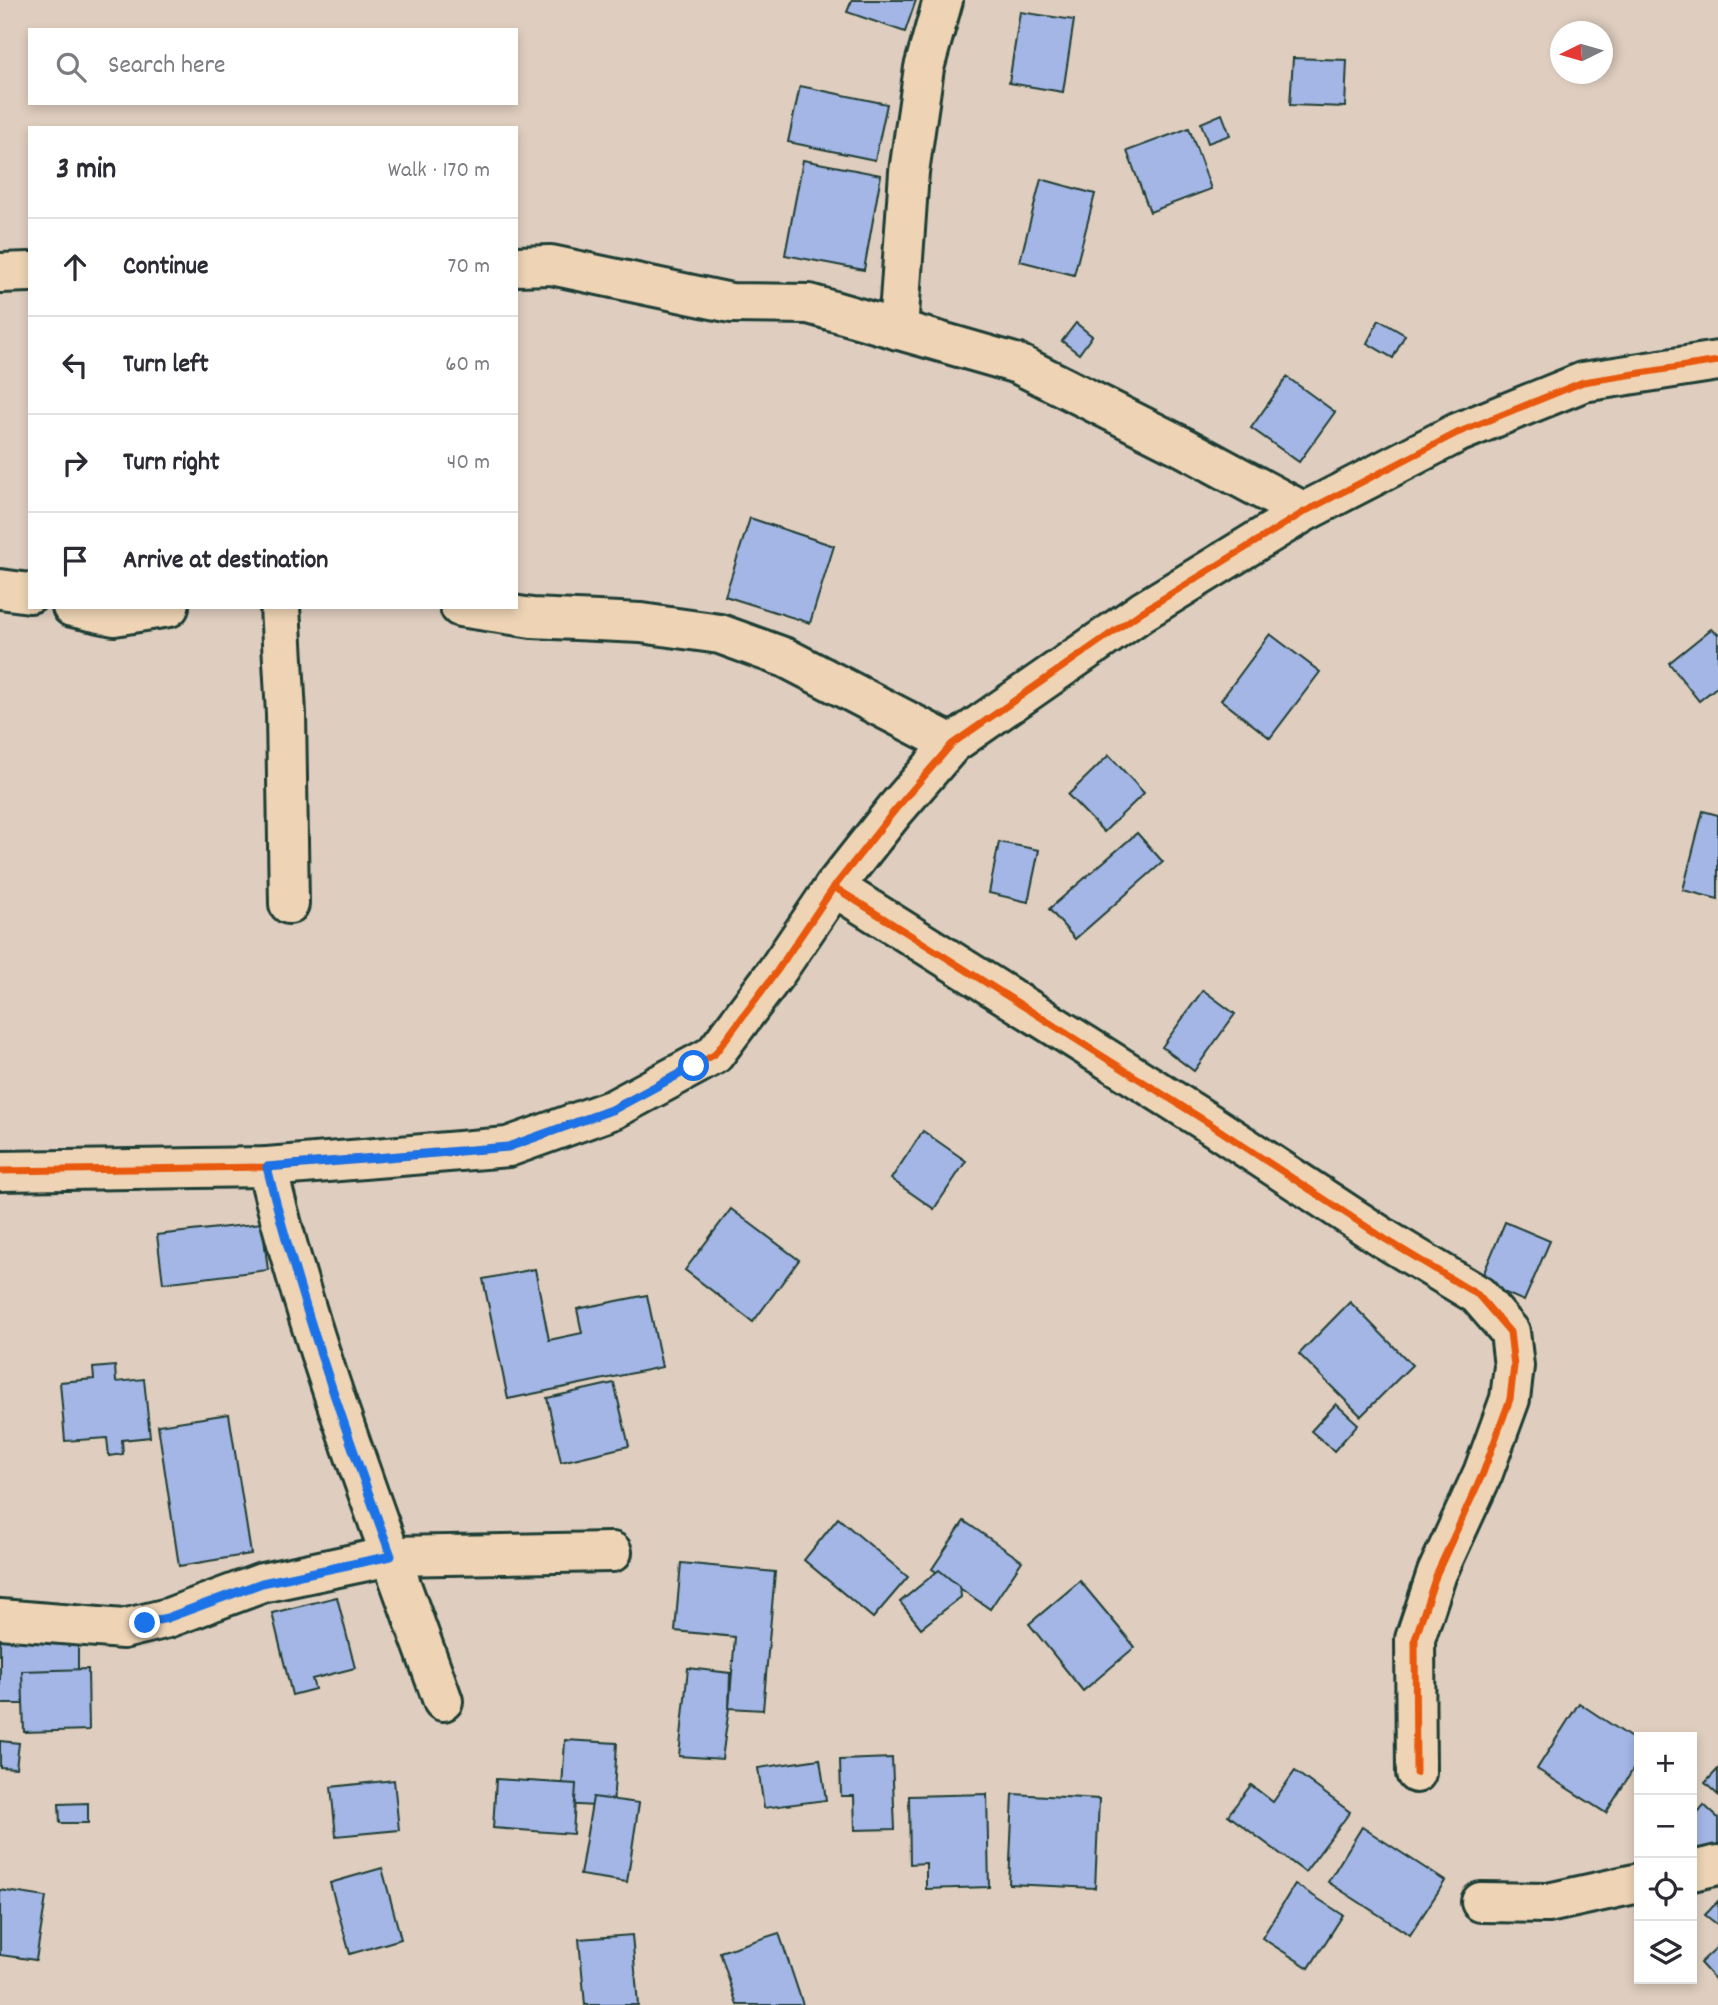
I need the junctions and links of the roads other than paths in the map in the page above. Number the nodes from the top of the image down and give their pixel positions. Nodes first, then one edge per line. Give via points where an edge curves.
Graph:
1 (943, 0) edge
2 (518, 266) edge
3 (28, 272) edge
4 (0, 273) edge
5 (898, 330) junction
6 (1718, 361) edge
7 (1304, 512) junction
8 (0, 589) edge
9 (28, 593) edge
10 (81, 609) edge
11 (157, 609) edge
12 (280, 609) edge
13 (473, 609) edge
14 (952, 744) junction
15 (834, 887) junction
16 (289, 904) dead end
17 (267, 1167) junction
18 (0, 1171) edge
19 (612, 1552) dead end
20 (391, 1556) junction
21 (0, 1619) edge
22 (443, 1701) dead end
23 (1416, 1773) dead end
24 (1718, 1865) edge
25 (1697, 1870) edge
26 (1634, 1884) edge
27 (1480, 1902) dead end

1 - 5 street via 924,68 908,172
2 - 5 street via 551,265 732,303 809,304
3 - 4 street
5 - 7 street via 1018,365
6 - 7 street via 1583,382 1457,433
7 - 14 street via 1143,611
8 - 9 street
10 - 11 street via 114,616
12 - 16 street
13 - 14 street via 720,634 786,658
14 - 15 street
15 - 17 street via 713,1055 614,1109 508,1147
15 - 23 street via 1478,1295 1510,1332 1514,1366 1510,1399 1483,1473 1437,1573 1415,1639
17 - 18 street
17 - 20 street via 317,1349
19 - 20 street
20 - 21 street via 262,1583 123,1629
20 - 22 street
24 - 25 street
26 - 27 street via 1548,1903

